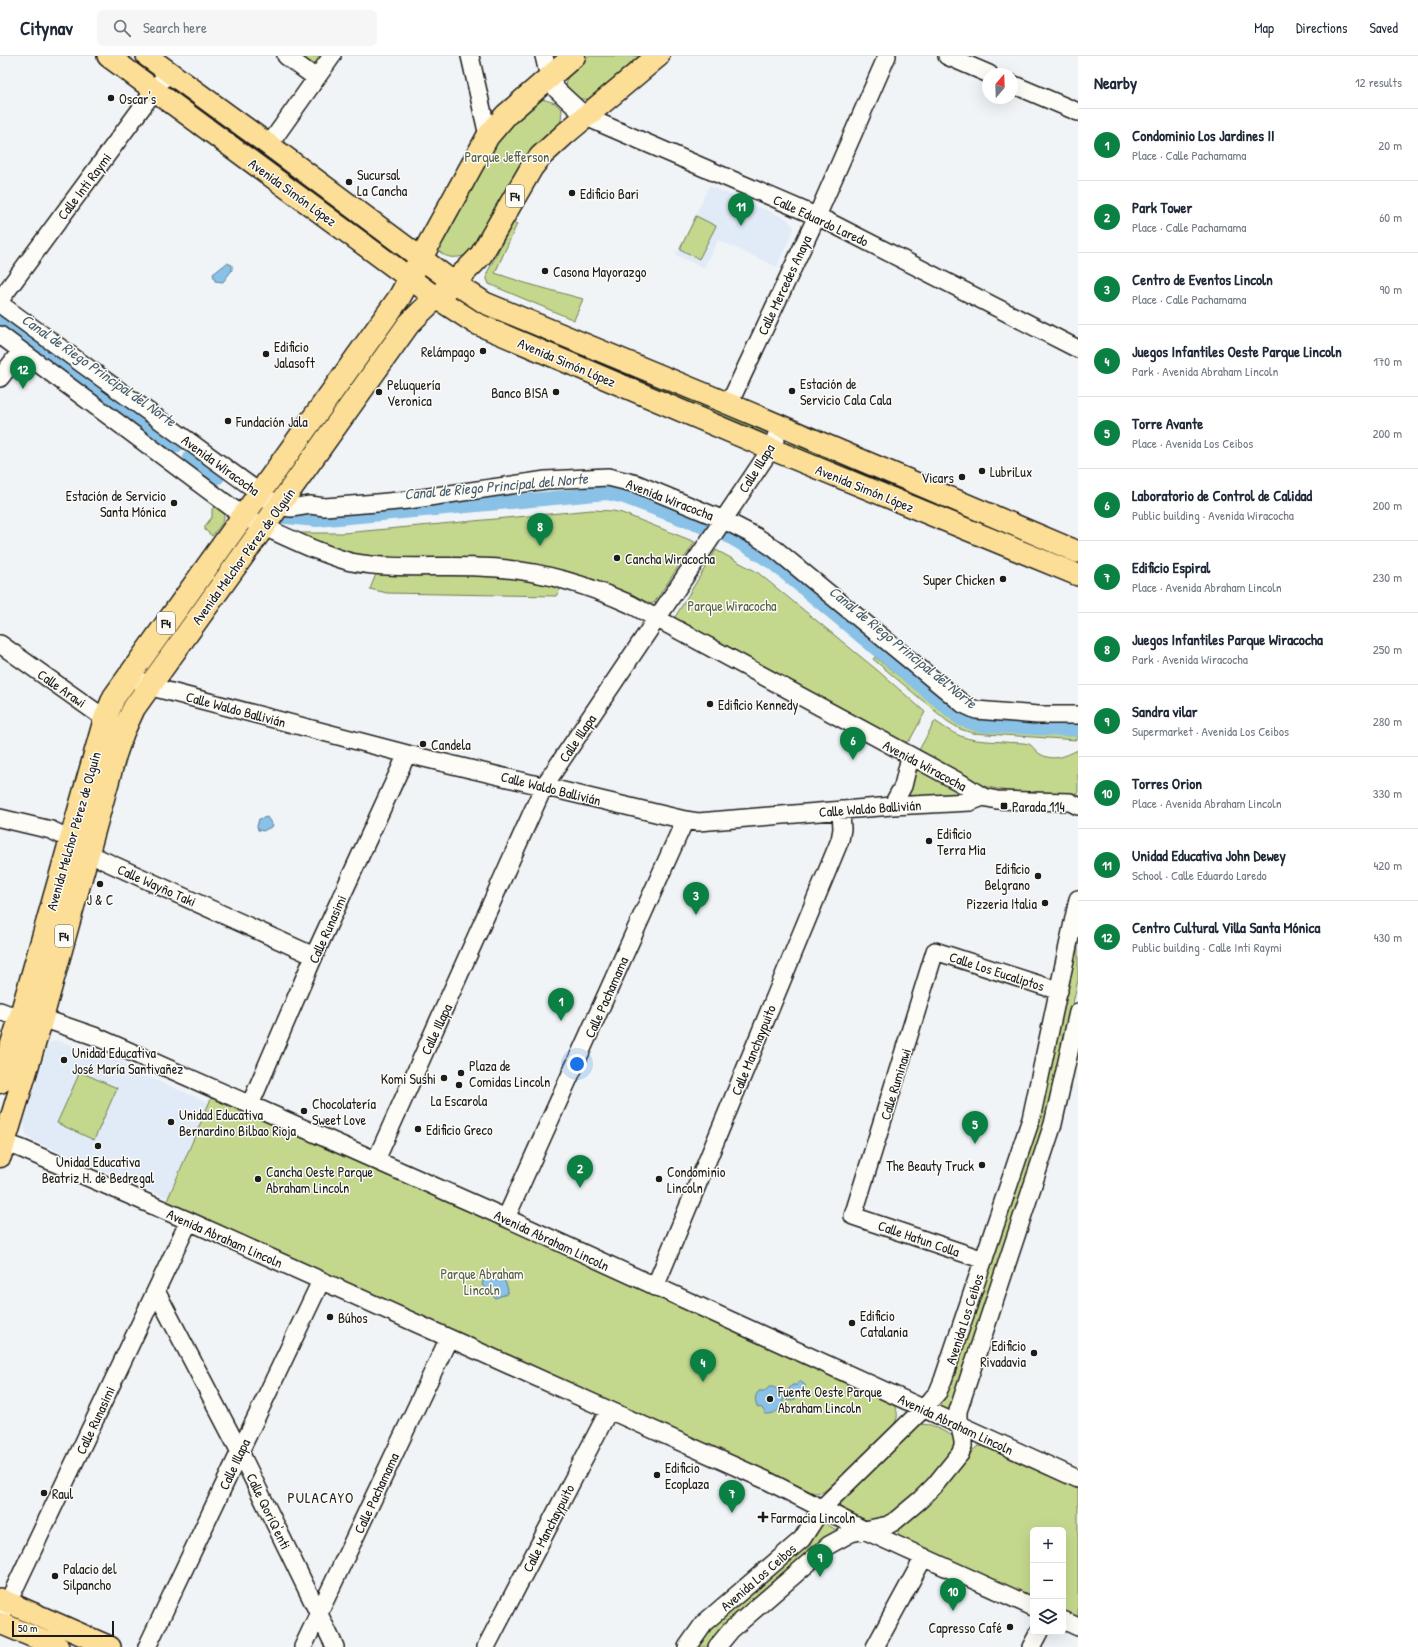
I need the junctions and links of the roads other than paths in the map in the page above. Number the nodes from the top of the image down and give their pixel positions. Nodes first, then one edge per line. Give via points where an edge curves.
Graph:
1 (108, 56) edge
2 (146, 56) edge
3 (286, 56) edge
4 (332, 56) edge
5 (470, 56) edge
6 (574, 56) edge
7 (658, 56) edge
8 (887, 56) edge
9 (947, 56) edge
10 (547, 66) edge
11 (982, 71) edge
12 (168, 72) junction
13 (131, 73) junction
14 (316, 78) junction
15 (1018, 87) edge
16 (155, 91) junction
17 (1078, 112) edge
18 (586, 117) junction
19 (488, 136) junction
20 (269, 145) junction
21 (816, 216) junction
22 (421, 258) junction
23 (409, 278) junction
24 (453, 282) junction
25 (435, 298) junction
26 (0, 300) edge
27 (0, 304) edge
28 (0, 335) edge
29 (1078, 349) edge
30 (21, 351) junction
31 (0, 378) edge
32 (729, 404) junction
33 (780, 427) junction
34 (770, 449) junction
35 (259, 493) junction
36 (278, 506) junction
37 (243, 516) junction
38 (724, 520) junction
39 (264, 528) junction
40 (1078, 552) edge
41 (1078, 575) edge
42 (658, 619) junction
43 (0, 644) edge
44 (129, 673) junction
45 (148, 686) junction
46 (1078, 714) edge
47 (105, 719) junction
48 (123, 732) junction
49 (406, 754) junction
50 (910, 757) junction
51 (544, 786) junction
52 (983, 797) junction
53 (1075, 802) edge
54 (892, 806) junction
55 (841, 810) junction
56 (0, 818) edge
57 (685, 820) junction
58 (70, 839) junction
59 (87, 853) junction
60 (1078, 899) edge
61 (935, 951) joint
62 (314, 956) junction
63 (1059, 991) junction
64 (0, 1011) edge
65 (1078, 1012) edge
66 (31, 1017) junction
67 (0, 1082) edge
68 (250, 1105) junction
69 (2, 1147) edge
70 (376, 1160) junction
71 (853, 1216) joint
72 (506, 1218) junction
73 (189, 1221) junction
74 (984, 1260) junction
75 (321, 1281) junction
76 (655, 1287) junction
77 (156, 1291) junction
78 (449, 1338) junction
79 (924, 1408) junction
80 (609, 1410) junction
81 (960, 1425) junction
82 (240, 1452) junction
83 (1078, 1479) edge
84 (822, 1508) junction
85 (866, 1531) junction
86 (924, 1557) junction
87 (1030, 1605) edge
88 (3, 1607) edge
89 (319, 1612) junction
90 (1066, 1621) edge
91 (0, 1623) edge
92 (1078, 1627) edge
93 (1037, 1635) edge
94 (58, 1647) edge
95 (110, 1647) edge
96 (147, 1647) edge
97 (303, 1647) edge
98 (335, 1647) edge
99 (486, 1647) edge
100 (687, 1647) edge
101 (717, 1647) edge
102 (875, 1647) edge
103 (1031, 1647) edge

1 - 13 main road, Avenida Simón López
2 - 12 main road, Avenida Simón López
2 - 13 street
3 - 14 street
4 - 14 street
5 - 19 street
6 - 10 highway, Avenida Melchor Pérez de Olguín / F4
7 - 18 highway, Avenida Melchor Pérez de Olguín / F4
8 - 21 street, Calle Mercedes Anaya
9 - 11 street
10 - 18 street, Calle Eduardo Laredo via 557,90
10 - 19 highway, Avenida Melchor Pérez de Olguín / F4
12 - 16 street, Calle Inti Raymi
12 - 20 main road, Avenida Simón López
13 - 16 main road, Avenida Simón López
14 - 20 street
15 - 17 street
16 - 23 main road, Avenida Simón López
16 - 26 street, Calle Inti Raymi
18 - 21 street, Calle Eduardo Laredo
18 - 24 highway, Avenida Melchor Pérez de Olguín / F4 via 532,167 480,255
19 - 22 highway, Avenida Melchor Pérez de Olguín / F4
20 - 22 main road, Avenida Simón López
21 - 29 street, Calle Eduardo Laredo
21 - 32 street, Calle Mercedes Anaya
22 - 23 highway, Avenida Melchor Pérez de Olguín / F4
22 - 24 main road, Avenida Simón López
23 - 25 main road, Avenida Simón López
23 - 35 highway, Avenida Melchor Pérez de Olguín / F4 via 399,298
24 - 25 highway, Avenida Melchor Pérez de Olguín / F4
24 - 32 main road, Avenida Simón López via 485,303
25 - 34 main road, Avenida Simón López via 474,323
25 - 36 highway, Avenida Melchor Pérez de Olguín / F4 via 408,325
27 - 35 street, Avenida Wiracocha
28 - 30 street, Avenida Wiracocha
30 - 31 street
30 - 37 street, Avenida Wiracocha
32 - 33 main road, Avenida Simón López
33 - 34 street, Calle Illapa
33 - 40 main road, Avenida Simón López
34 - 38 street, Calle Illapa
34 - 41 main road, Avenida Simón López
35 - 36 street, Avenida Wiracocha
35 - 37 highway, Avenida Melchor Pérez de Olguín / F4
36 - 38 street, Avenida Wiracocha via 325,507 377,503 546,480 608,477 637,484
36 - 39 highway, Avenida Melchor Pérez de Olguín / F4
37 - 39 street, Avenida Wiracocha
37 - 44 highway, Avenida Melchor Pérez de Olguín / F4
38 - 42 street, Calle Illapa
38 - 46 street, Avenida Wiracocha via 775,549 963,704 976,710 1038,715
39 - 42 street, Avenida Wiracocha via 349,562 377,566 521,570 604,592
39 - 45 highway, Avenida Melchor Pérez de Olguín / F4
42 - 50 street, Avenida Wiracocha
42 - 51 street, Calle Illapa
43 - 47 street, Calle Arawi
44 - 45 street, Calle Waldo Ballivián
44 - 47 highway, Avenida Melchor Pérez de Olguín / F4 via 114,697
45 - 48 highway, Avenida Melchor Pérez de Olguín / F4
45 - 49 street, Calle Waldo Ballivián
47 - 48 street, Calle Arawi
47 - 58 highway, Avenida Melchor Pérez de Olguín / F4
48 - 59 highway, Avenida Melchor Pérez de Olguín / F4
49 - 51 street, Calle Waldo Ballivián
49 - 62 street, Calle Runasimi
50 - 52 street, Avenida Wiracocha
50 - 54 street via 903,786
51 - 57 street, Calle Waldo Ballivián
51 - 70 street, Calle Illapa
52 - 53 street, Avenida Wiracocha via 997,800
52 - 54 street, Calle Waldo Ballivián via 970,802
54 - 55 street, Calle Waldo Ballivián
55 - 57 street, Calle Waldo Ballivián via 698,822
55 - 76 street, Calle Manchaypuito via 840,840
56 - 58 street, Calle Wayño Taki via 51,830
57 - 72 street, Calle Pachamama
58 - 59 street, Calle Wayño Taki
58 - 66 highway, Avenida Melchor Pérez de Olguín / F4
59 - 62 street, Calle Wayño Taki
59 - 66 highway, Avenida Melchor Pérez de Olguín / F4
60 - 63 street, Avenida Los Ceibos
61 - 63 street, Calle Los Eucaliptos
61 - 71 street, Calle Ruminawi
62 - 68 street, Calle Runasimi
63 - 74 street, Avenida Los Ceibos via 1031,1118
64 - 66 street, Avenida Abraham Lincoln
65 - 81 street, Avenida Los Ceibos via 1053,1124 958,1411
66 - 67 highway, Avenida Melchor Pérez de Olguín / F4
66 - 68 street, Avenida Abraham Lincoln via 97,1037
66 - 69 highway, Avenida Melchor Pérez de Olguín / F4
68 - 70 street, Avenida Abraham Lincoln
69 - 73 street, Avenida Abraham Lincoln
70 - 72 street, Avenida Abraham Lincoln
71 - 74 street, Calle Hatun Colla
72 - 76 street, Avenida Abraham Lincoln
73 - 75 street, Avenida Abraham Lincoln
73 - 77 street, Calle Runasimi
74 - 79 street, Avenida Los Ceibos via 943,1380 938,1392
75 - 78 street, Avenida Abraham Lincoln
75 - 82 street, Calle Illapa
76 - 79 street, Avenida Abraham Lincoln
77 - 82 street, Calle QoriQ'enti
77 - 88 street, Calle Runasimi
78 - 80 street, Avenida Abraham Lincoln
78 - 89 street, Calle Pachamama
79 - 81 street, Avenida Abraham Lincoln
79 - 84 street, Avenida Los Ceibos
80 - 84 street, Avenida Abraham Lincoln
80 - 99 street, Calle Manchaypuito
81 - 83 street, Avenida Abraham Lincoln
81 - 85 street, Avenida Los Ceibos via 963,1447 934,1486 895,1521
82 - 89 street, Calle QoriQ'enti
82 - 96 street, Calle Illapa
84 - 85 street, Avenida Abraham Lincoln
84 - 100 street, Avenida Los Ceibos via 802,1539 704,1623
85 - 86 street, Avenida Abraham Lincoln
85 - 101 street, Avenida Los Ceibos via 851,1533 829,1546 731,1630
86 - 87 street, Avenida Abraham Lincoln
86 - 102 street
88 - 95 main road
89 - 97 street, Calle Pachamama
89 - 98 street, Calle QoriQ'enti
90 - 92 street
91 - 94 main road
93 - 103 street

